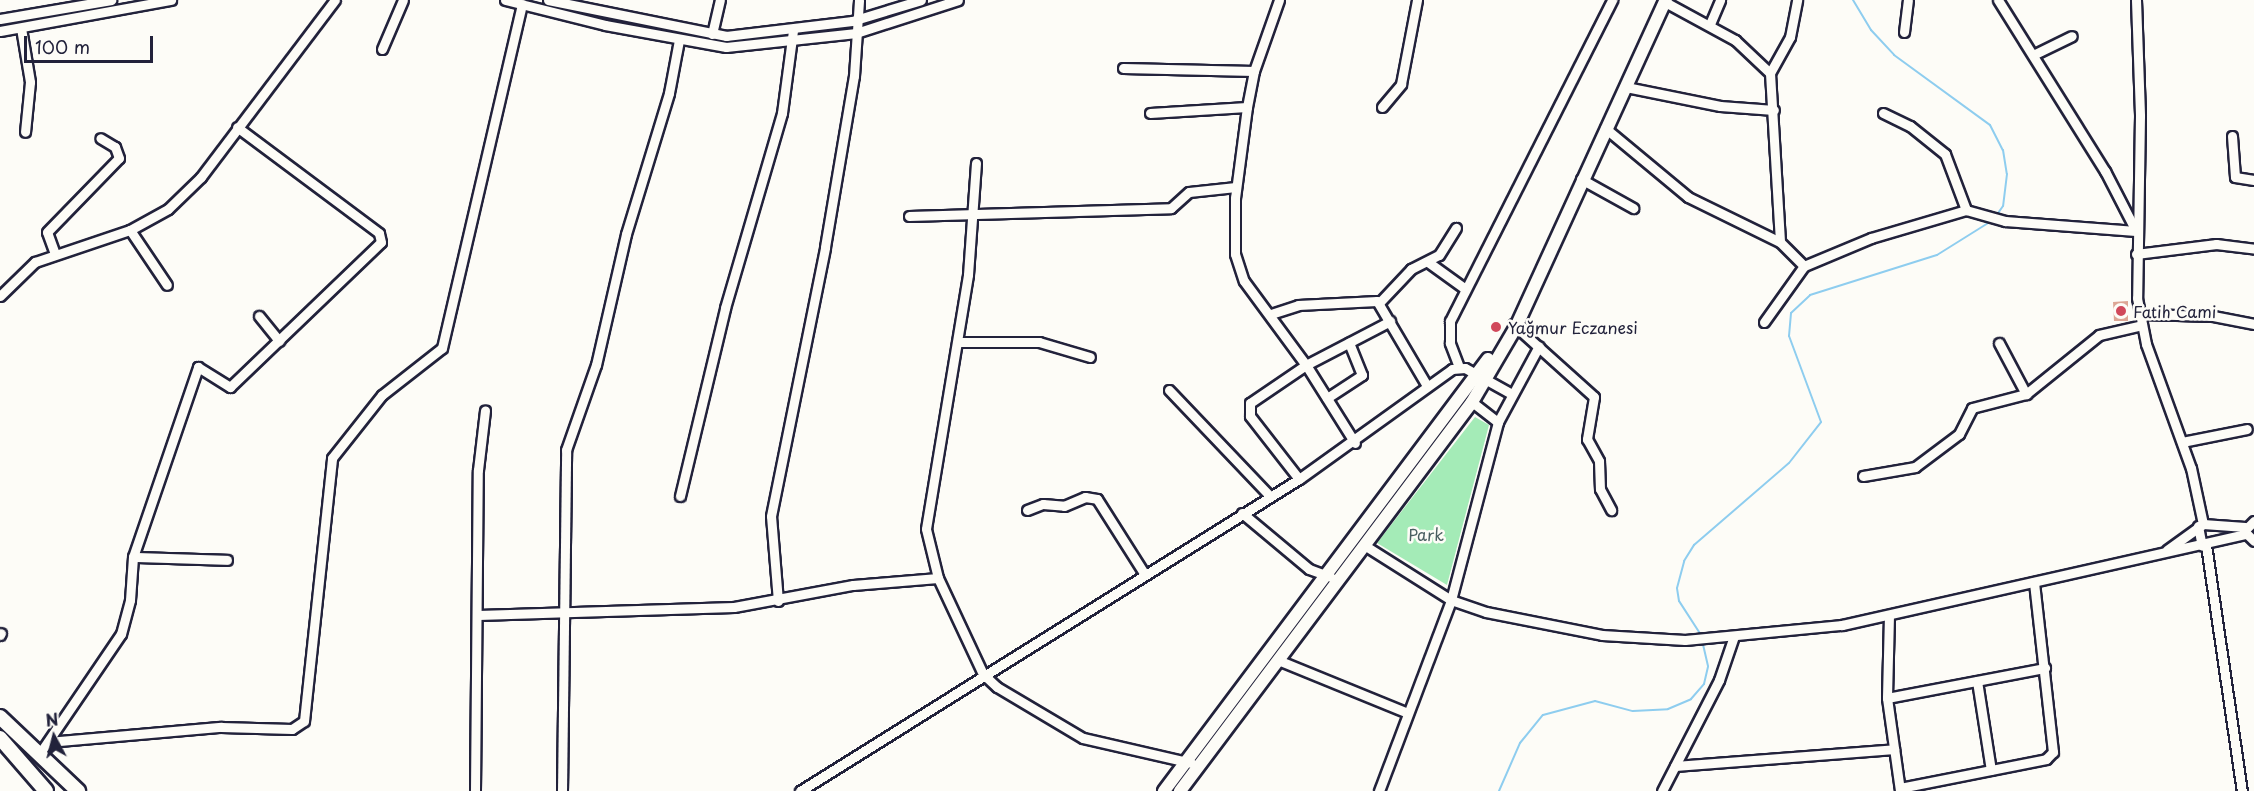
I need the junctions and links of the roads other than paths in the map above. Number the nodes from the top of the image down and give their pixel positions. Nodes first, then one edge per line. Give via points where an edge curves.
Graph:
1 (111, 0) edge
2 (171, 0) edge
3 (335, 0) edge
4 (403, 0) edge
5 (505, 0) edge
6 (548, 0) edge
7 (720, 0) edge
8 (859, 0) edge
9 (921, 0) edge
10 (958, 0) edge
11 (1279, 0) edge
12 (1417, 0) edge
13 (1612, 0) edge
14 (1720, 0) edge
15 (1797, 0) edge
16 (1908, 0) edge
17 (1998, 0) edge
18 (2136, 0) edge
19 (1665, 1) edge
20 (522, 4) junction
21 (129, 5) edge
22 (0, 19) edge
23 (857, 19) junction
24 (1710, 24) junction
25 (21, 28) junction
26 (0, 31) edge
27 (1904, 32) dead end
28 (856, 33) junction
29 (712, 34) junction
30 (793, 36) junction
31 (2072, 36) dead end
32 (680, 40) junction
33 (382, 49) dead end
34 (2033, 55) junction
35 (1123, 68) dead end
36 (1254, 71) junction
37 (1770, 74) junction
38 (1626, 87) junction
39 (1247, 107) junction
40 (1382, 107) dead end
41 (1774, 110) junction
42 (1150, 113) dead end
43 (1883, 113) dead end
44 (237, 127) junction
45 (1605, 128) junction
46 (25, 132) dead end
47 (2232, 136) dead end
48 (100, 138) dead end
49 (976, 163) dead end
50 (1581, 179) junction
51 (2254, 180) edge
52 (1236, 187) junction
53 (1633, 208) dead end
54 (1966, 210) junction
55 (975, 215) junction
56 (909, 216) dead end
57 (1456, 228) dead end
58 (130, 230) junction
59 (2136, 231) junction
60 (1780, 242) junction
61 (2254, 249) edge
62 (55, 254) junction
63 (2136, 254) junction
64 (1428, 262) junction
65 (1804, 266) junction
66 (167, 285) dead end
67 (1464, 288) junction
68 (0, 296) edge
69 (1379, 303) junction
70 (1271, 314) junction
71 (2140, 314) junction
72 (259, 316) dead end
73 (1390, 321) junction
74 (1764, 322) dead end
75 (2254, 324) edge
76 (1514, 325) junction
77 (2142, 325) junction
78 (279, 341) junction
79 (958, 342) junction
80 (1349, 342) junction
81 (1999, 343) dead end
82 (1539, 346) junction
83 (1090, 357) dead end
84 (1306, 365) junction
85 (1459, 367) junction
86 (1482, 377) junction
87 (1427, 386) junction
88 (1169, 390) dead end
89 (1510, 393) junction
90 (2026, 394) junction
91 (1327, 398) junction
92 (1472, 402) junction
93 (485, 410) dead end
94 (1498, 422) junction
95 (2247, 429) dead end
96 (2182, 442) junction
97 (1355, 443) junction
98 (1863, 476) dead end
99 (1299, 479) junction
100 (680, 496) dead end
101 (1270, 496) junction
102 (1027, 510) dead end
103 (1611, 510) dead end
104 (1242, 513) junction
105 (2254, 521) edge
106 (2203, 524) junction
107 (2245, 531) junction
108 (2254, 541) edge
109 (1364, 545) junction
110 (2206, 545) junction
111 (2167, 549) junction
112 (133, 558) junction
113 (227, 560) dead end
114 (1144, 573) junction
115 (1325, 575) junction
116 (938, 578) junction
117 (1338, 580) junction
118 (2034, 582) junction
119 (1451, 600) junction
120 (778, 601) junction
121 (561, 609) junction
122 (478, 615) junction
123 (1889, 615) junction
124 (1734, 636) junction
125 (1278, 660) junction
126 (2045, 668) junction
127 (983, 675) junction
128 (1977, 681) junction
129 (1887, 698) junction
130 (1408, 713) junction
131 (0, 717) edge
132 (0, 738) edge
133 (44, 748) junction
134 (1894, 749) junction
135 (1187, 760) junction
136 (1674, 766) junction
137 (1198, 767) junction
138 (1991, 770) junction
139 (1900, 790) edge
140 (46, 791) edge
141 (78, 791) edge
142 (475, 791) edge
143 (562, 791) edge
144 (800, 791) edge
145 (1164, 791) edge
146 (1180, 791) edge
147 (1379, 791) edge
148 (1662, 791) edge
149 (2242, 791) edge

1 - 22 street
2 - 21 street
3 - 44 street
4 - 33 street
5 - 20 street
6 - 29 street
7 - 29 street
8 - 23 street
9 - 23 street
10 - 28 street
11 - 36 street
12 - 40 street via 1401,84
13 - 67 street
14 - 24 street
15 - 37 street via 1790,37
16 - 27 street
17 - 34 street
18 - 59 street via 2140,116
19 - 24 street
19 - 38 main road
20 - 32 street
20 - 133 street via 442,348 382,396 332,458 304,721 292,729 221,727
21 - 25 street
23 - 28 street
23 - 30 street
24 - 37 street via 1758,58
25 - 26 street
25 - 46 street via 30,82
28 - 30 street
28 - 120 street via 854,76 825,247 775,484 772,570
29 - 30 street
30 - 32 street via 726,47
30 - 100 street via 782,113 725,308
31 - 34 street
32 - 121 street via 669,93 626,234 596,365 566,450
34 - 59 street via 2105,171
35 - 36 street
36 - 39 street
37 - 41 street
38 - 41 street via 1720,106
38 - 45 main road
39 - 42 street
39 - 52 street
41 - 60 street
43 - 54 street via 1923,135 1945,154
44 - 58 street via 183,197
44 - 78 street via 381,236 375,248
45 - 50 main road
45 - 60 street via 1688,196
47 - 51 street via 2235,177
48 - 62 street via 115,147 119,158 46,232
49 - 55 street
50 - 53 street
50 - 76 main road
52 - 55 street via 1189,192 1171,208
52 - 70 street via 1238,269
54 - 59 street via 2006,221
54 - 65 street via 1872,238
55 - 56 street
55 - 79 street
57 - 64 street via 1439,255
58 - 62 street
58 - 66 street
59 - 63 street
60 - 65 street
61 - 63 street via 2216,244
62 - 68 street via 35,262
63 - 71 street
64 - 67 street
64 - 69 street via 1411,269
65 - 74 street
67 - 85 street via 1448,333
69 - 70 street via 1298,305
69 - 73 street
70 - 84 street
71 - 75 street via 2213,316
71 - 77 street
72 - 78 street
73 - 80 street
73 - 87 street
76 - 82 street
76 - 86 main road
77 - 90 street via 2099,335
77 - 96 street
78 - 112 street via 230,387 198,367
79 - 83 street via 1039,342
79 - 116 street via 926,529
80 - 84 street
80 - 91 street via 1362,375
81 - 90 street
82 - 89 street
82 - 103 street via 1594,397 1587,439 1599,461 1600,489
84 - 91 street
84 - 99 street via 1252,400 1248,409
85 - 86 street
85 - 87 street
86 - 89 street
86 - 92 main road
86 - 115 main road
87 - 97 street
88 - 101 street
89 - 94 street
90 - 98 street via 1972,408 1959,434 1915,467
91 - 97 street
92 - 94 street
92 - 109 main road
93 - 122 street via 478,470
94 - 119 street
95 - 96 street
96 - 106 street
97 - 99 street
99 - 101 street
101 - 104 street
102 - 114 street via 1043,504 1064,506 1085,497 1097,500
104 - 114 street
104 - 115 street via 1290,555
105 - 107 street
106 - 107 street
106 - 110 street
106 - 110 street
106 - 111 street
107 - 108 street
107 - 110 street
109 - 117 main road
109 - 119 street
110 - 111 street
110 - 149 street
111 - 118 street
112 - 113 street
112 - 133 street via 130,600 121,634
114 - 127 street
115 - 117 street
115 - 135 main road
116 - 120 street via 853,585
116 - 127 street
117 - 125 main road
118 - 123 street
118 - 126 street
119 - 124 street via 1534,623 1643,640
119 - 130 street
120 - 121 street via 723,607
121 - 122 street
121 - 143 street
122 - 142 street via 473,698
123 - 124 street via 1842,625
123 - 129 street
124 - 136 street via 1719,681
125 - 130 street
125 - 137 main road
126 - 128 street
126 - 138 street via 2053,752 2046,759
127 - 135 street via 1083,738
127 - 144 street
128 - 129 street
128 - 138 street
129 - 134 street
130 - 147 street
131 - 133 highway
132 - 140 highway
133 - 141 highway
134 - 136 street
134 - 139 street
135 - 137 street
135 - 145 main road
136 - 148 street
137 - 146 main road
138 - 139 street

